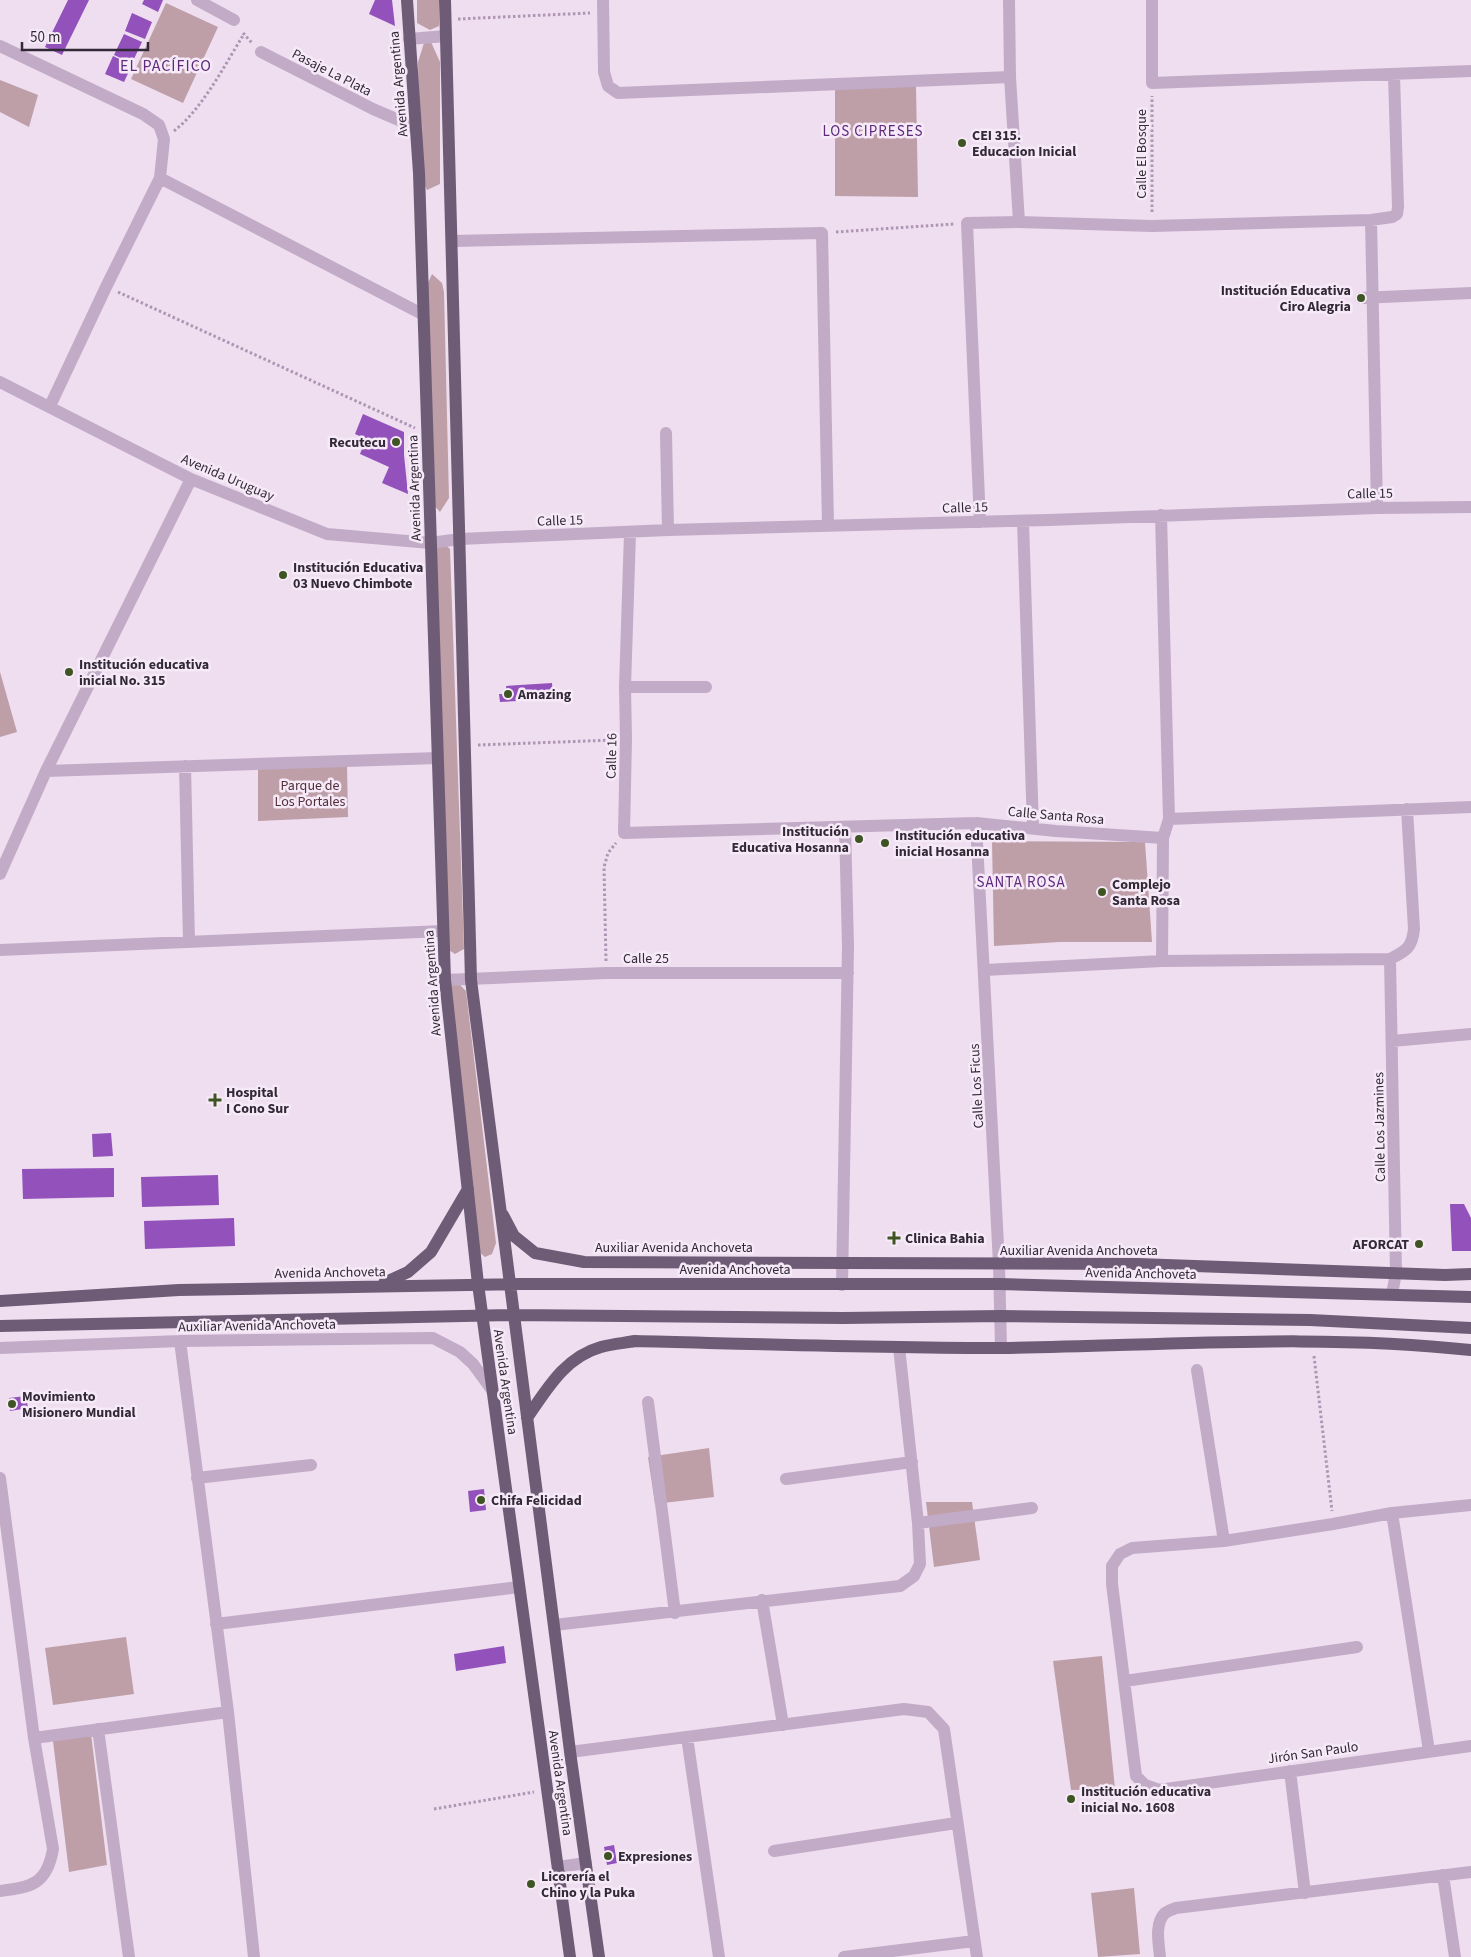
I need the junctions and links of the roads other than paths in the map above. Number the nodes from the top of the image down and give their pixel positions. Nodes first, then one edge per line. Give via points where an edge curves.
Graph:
1 (197, 0) edge
2 (407, 0) edge
3 (445, 0) edge
4 (1009, 0) edge
5 (1152, 0) edge
6 (603, 6) edge
7 (234, 20) road end
8 (446, 36) junction
9 (409, 39) junction
10 (0, 46) edge
11 (261, 52) road end
12 (1471, 72) edge
13 (1394, 75) junction
14 (1010, 78) junction
15 (417, 128) junction
16 (160, 178) junction
17 (1371, 220) junction
18 (1019, 222) junction
19 (452, 241) junction
20 (1471, 293) edge
21 (1367, 297) junction
22 (424, 315) junction
23 (0, 382) edge
24 (50, 406) junction
25 (666, 433) dead end
26 (191, 479) junction
27 (1471, 507) edge
28 (1377, 508) junction
29 (1161, 515) junction
30 (1023, 521) junction
31 (980, 522) junction
32 (828, 526) junction
33 (668, 530) junction
34 (630, 533) junction
35 (460, 539) junction
36 (430, 543) junction
37 (625, 687) junction
38 (706, 687) dead end
39 (438, 758) junction
40 (185, 766) junction
41 (46, 771) junction
42 (1471, 807) edge
43 (1407, 808) junction
44 (1169, 819) junction
45 (976, 823) junction
46 (845, 827) junction
47 (1033, 828) junction
48 (624, 833) joint
49 (1163, 838) junction
50 (0, 874) edge
51 (443, 931) junction
52 (189, 942) junction
53 (0, 950) edge
54 (1390, 959) junction
55 (1162, 961) junction
56 (985, 970) junction
57 (848, 972) junction
58 (445, 980) junction
59 (471, 980) junction
60 (1471, 1034) edge
61 (1392, 1041) junction
62 (468, 1189) junction
63 (500, 1208) junction
64 (842, 1262) junction
65 (999, 1264) junction
66 (1396, 1273) junction
67 (1471, 1274) edge
68 (478, 1284) junction
69 (508, 1284) junction
70 (1000, 1284) junction
71 (842, 1285) junction
72 (376, 1286) junction
73 (1392, 1294) junction
74 (1471, 1297) edge
75 (0, 1301) edge
76 (482, 1315) junction
77 (512, 1315) junction
78 (1001, 1316) junction
79 (0, 1326) edge
80 (1471, 1328) edge
81 (180, 1341) junction
82 (899, 1346) junction
83 (0, 1348) edge
84 (1001, 1348) junction
85 (1471, 1350) edge
86 (1197, 1370) dead end
87 (492, 1390) junction
88 (648, 1402) dead end
89 (528, 1418) junction
90 (912, 1462) junction
91 (311, 1465) dead end
92 (0, 1478) edge
93 (197, 1478) junction
94 (786, 1479) dead end
95 (1471, 1505) edge
96 (1032, 1508) dead end
97 (1392, 1513) junction
98 (918, 1523) junction
99 (1224, 1541) junction
100 (519, 1587) junction
101 (762, 1600) junction
102 (675, 1613) junction
103 (216, 1624) junction
104 (554, 1625) junction
105 (1356, 1647) dead end
106 (1126, 1681) junction
107 (228, 1712) junction
108 (783, 1725) junction
109 (98, 1729) junction
110 (687, 1737) junction
111 (34, 1738) junction
112 (1471, 1746) edge
113 (1429, 1750) junction
114 (570, 1752) junction
115 (1290, 1770) junction
116 (956, 1823) junction
117 (774, 1851) dead end
118 (586, 1863) junction
119 (558, 1868) junction
120 (1471, 1872) edge
121 (1443, 1875) junction
122 (0, 1891) edge
123 (1305, 1893) junction
124 (974, 1941) junction
125 (129, 1957) edge
126 (254, 1957) edge
127 (570, 1957) edge
128 (599, 1957) edge
129 (719, 1957) edge
130 (844, 1957) edge
131 (977, 1957) edge
132 (1160, 1957) edge
133 (1455, 1957) edge

1 - 7 street
2 - 9 main road, Avenida Argentina
3 - 8 main road, Avenida Argentina
4 - 14 street
5 - 13 street via 1152,83
6 - 14 street via 604,72 608,86 618,93
8 - 9 street
8 - 19 main road, Avenida Argentina
9 - 15 main road, Avenida Argentina
10 - 16 street via 143,114 159,125 164,139
11 - 15 street, Pasaje La Plata
12 - 13 street
13 - 17 street via 1397,214
14 - 18 street
15 - 22 main road, Avenida Argentina
16 - 22 street
16 - 24 street
17 - 18 street via 1152,226
17 - 21 street
18 - 31 street via 967,224
19 - 32 street via 822,234
19 - 35 main road, Avenida Argentina
20 - 21 street
21 - 28 street
22 - 36 main road, Avenida Argentina
23 - 24 street, Avenida Uruguay
24 - 26 street, Avenida Uruguay
25 - 33 street
26 - 36 street, Avenida Uruguay via 327,534
26 - 41 street
27 - 28 street, Calle 15
28 - 29 street, Calle 15
29 - 30 street, Calle 15
29 - 44 street
30 - 31 street, Calle 15
30 - 47 street
31 - 32 street, Calle 15
32 - 33 street, Calle 15
33 - 34 street, Calle 15
34 - 35 street, Calle 15
34 - 37 street, Calle 16
35 - 36 street, Avenida Uruguay
35 - 59 main road, Avenida Argentina
36 - 39 main road, Avenida Argentina
37 - 38 street
37 - 48 street, Calle 16
39 - 40 street
39 - 51 main road, Avenida Argentina
40 - 41 street
40 - 52 street
41 - 50 street
42 - 43 street
43 - 44 street
43 - 54 street via 1414,929 1412,942 1405,952
44 - 49 street
45 - 46 street, Calle Santa Rosa
45 - 47 street, Calle Santa Rosa
45 - 56 street, Calle Los Ficus
46 - 48 street, Calle Santa Rosa
46 - 57 street
47 - 49 street, Calle Santa Rosa
49 - 55 street
51 - 52 street
51 - 58 main road, Avenida Argentina
52 - 53 street
54 - 55 street
54 - 61 street, Calle Los Jazmines
55 - 56 street
56 - 65 street, Calle Los Ficus
57 - 59 street, Calle 25 via 606,973
57 - 64 street
58 - 59 street, Calle 25
58 - 62 main road, Avenida Argentina
59 - 63 main road, Avenida Argentina
60 - 61 street
61 - 66 street, Calle Los Jazmines
62 - 68 main road, Avenida Argentina
62 - 72 main road via 431,1252 408,1272
63 - 64 main road, Auxiliar Avenida Anchoveta via 514,1236 535,1252 584,1262
63 - 69 main road, Avenida Argentina
64 - 65 main road, Auxiliar Avenida Anchoveta
64 - 71 street
65 - 66 main road, Auxiliar Avenida Anchoveta via 1138,1264
65 - 70 street, Calle Los Ficus
66 - 67 main road, Auxiliar Avenida Anchoveta
66 - 73 street, Calle Los Jazmines
68 - 69 main road, Avenida Anchoveta
68 - 72 main road, Avenida Anchoveta
68 - 76 main road, Avenida Argentina
69 - 71 main road, Avenida Anchoveta
69 - 77 main road, Avenida Argentina
70 - 71 main road, Avenida Anchoveta
70 - 73 main road, Avenida Anchoveta
70 - 78 street, Calle Los Ficus
72 - 75 main road, Avenida Anchoveta via 179,1290
73 - 74 main road, Avenida Anchoveta
76 - 77 main road
76 - 79 main road
76 - 87 main road, Avenida Argentina
77 - 78 main road
77 - 89 main road, Avenida Argentina
78 - 80 main road via 1310,1320
78 - 84 street, Calle Los Ficus
81 - 83 street, Auxiliar Avenida Anchoveta
81 - 87 street, Auxiliar Avenida Anchoveta via 433,1338 460,1352
81 - 93 street
82 - 84 main road
82 - 89 main road via 636,1341 601,1347 580,1355 560,1371
82 - 90 street
84 - 85 main road via 1312,1341 1428,1345
86 - 99 street
87 - 100 main road, Avenida Argentina
88 - 102 street
89 - 104 main road, Avenida Argentina
90 - 94 street
90 - 98 street
91 - 93 street
92 - 111 street
93 - 103 street
95 - 97 street
96 - 98 street
97 - 99 street
97 - 113 street
98 - 101 street via 920,1564 914,1576 900,1586
99 - 106 street via 1140,1547 1120,1554 1112,1566 1112,1584
100 - 103 street
100 - 119 main road, Avenida Argentina
101 - 102 street
101 - 108 street
102 - 104 street
103 - 107 street
104 - 114 main road, Avenida Argentina
105 - 106 street
106 - 115 street, Jirón San Paulo via 1136,1776 1145,1785 1159,1790
107 - 109 street
107 - 126 street
108 - 110 street
108 - 116 street via 904,1710 928,1712 944,1729
109 - 111 street
109 - 125 street
110 - 114 street
110 - 129 street
111 - 122 street via 53,1849 50,1867 40,1879 23,1888
112 - 113 street, Jirón San Paulo
113 - 115 street, Jirón San Paulo
114 - 118 main road, Avenida Argentina
115 - 123 street
116 - 117 street
116 - 124 street
118 - 119 street
118 - 128 main road, Avenida Argentina
119 - 127 main road, Avenida Argentina
120 - 121 street
121 - 123 street
121 - 133 street
123 - 132 street via 1176,1908 1165,1913 1160,1923
124 - 130 street
124 - 131 street

